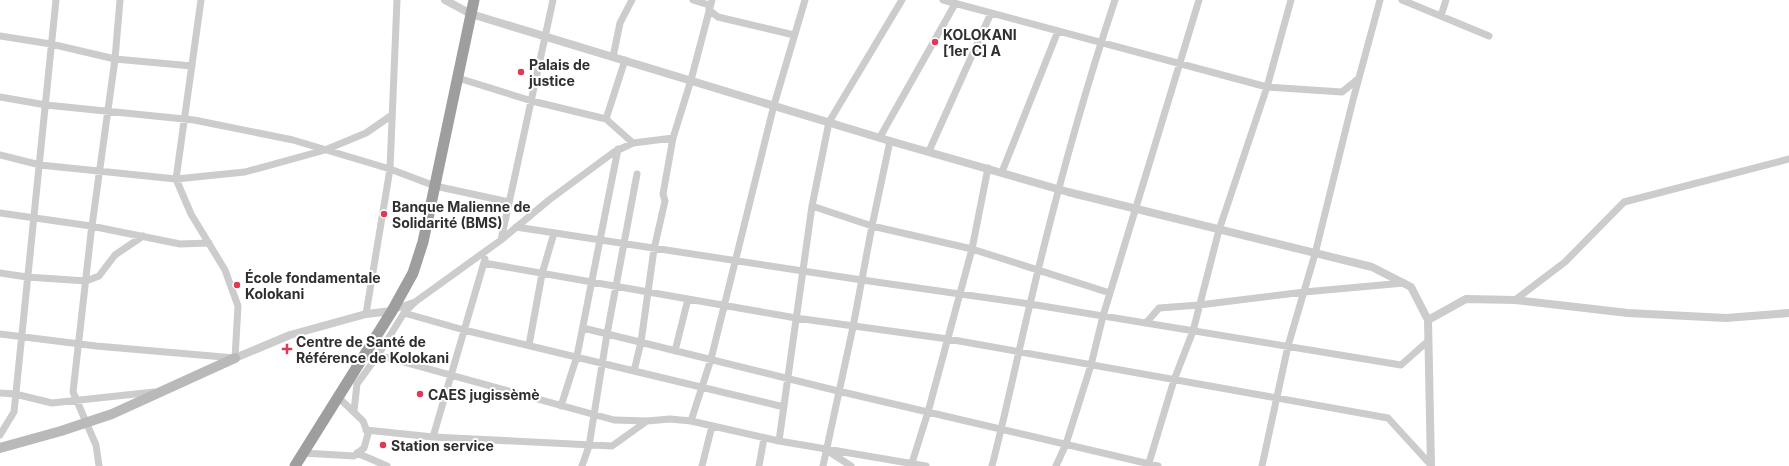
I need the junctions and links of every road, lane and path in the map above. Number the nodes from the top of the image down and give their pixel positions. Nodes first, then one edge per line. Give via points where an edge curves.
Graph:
1 (56, 0) edge
2 (120, 0) edge
3 (201, 0) edge
4 (397, 0) edge
5 (445, 0) edge
6 (474, 0) edge
7 (554, 0) edge
8 (632, 0) edge
9 (693, 0) edge
10 (712, 0) edge
11 (804, 0) edge
12 (902, 0) edge
13 (943, 0) edge
14 (1115, 0) edge
15 (1199, 0) edge
16 (1291, 0) edge
17 (1380, 0) edge
18 (1402, 0) edge
19 (1446, 0) edge
20 (955, 4) junction
21 (709, 10) junction
22 (991, 13) junction
23 (471, 14) junction
24 (1441, 16) junction
25 (1058, 31) junction
26 (794, 35) junction
27 (0, 36) edge
28 (1489, 36) dead end
29 (546, 37) junction
30 (1101, 43) junction
31 (51, 44) junction
32 (613, 57) junction
33 (115, 59) junction
34 (625, 60) junction
35 (1180, 64) junction
36 (192, 66) junction
37 (458, 78) junction
38 (1358, 79) junction
39 (691, 80) junction
40 (1267, 86) junction
41 (0, 97) edge
42 (532, 101) junction
43 (46, 105) junction
44 (774, 105) junction
45 (107, 111) junction
46 (392, 115) junction
47 (185, 119) junction
48 (606, 119) junction
49 (829, 122) junction
50 (880, 137) junction
51 (673, 138) junction
52 (890, 141) junction
53 (633, 143) junction
54 (325, 150) junction
55 (618, 150) junction
56 (929, 151) junction
57 (0, 155) edge
58 (1789, 159) edge
59 (40, 165) junction
60 (988, 168) junction
61 (390, 169) junction
62 (99, 171) junction
63 (1002, 172) junction
64 (637, 174) dead end
65 (176, 179) junction
66 (435, 186) junction
67 (1059, 190) junction
68 (510, 202) junction
69 (812, 206) junction
70 (1136, 209) junction
71 (0, 213) edge
72 (34, 219) junction
73 (91, 226) junction
74 (872, 226) junction
75 (516, 227) junction
76 (1219, 230) junction
77 (554, 233) junction
78 (143, 236) junction
79 (501, 240) junction
80 (600, 241) junction
81 (209, 243) junction
82 (624, 244) junction
83 (654, 249) junction
84 (488, 250) junction
85 (972, 250) junction
86 (1315, 254) junction
87 (735, 261) junction
88 (484, 264) junction
89 (803, 270) junction
90 (1038, 272) junction
91 (0, 273) edge
92 (542, 274) junction
93 (27, 277) junction
94 (862, 280) junction
95 (86, 281) junction
96 (592, 282) junction
97 (1404, 283) junction
98 (616, 287) junction
99 (648, 292) junction
100 (1304, 292) junction
101 (1110, 293) junction
102 (960, 294) junction
103 (688, 299) junction
104 (1515, 300) junction
105 (414, 302) junction
106 (1030, 304) junction
107 (1199, 305) junction
108 (725, 306) junction
109 (392, 310) junction
110 (404, 313) junction
111 (1789, 313) edge
112 (366, 314) junction
113 (1103, 316) junction
114 (796, 318) junction
115 (1428, 320) junction
116 (1146, 323) junction
117 (854, 327) junction
118 (582, 328) junction
119 (464, 330) junction
120 (1192, 331) junction
121 (0, 334) edge
122 (607, 334) junction
123 (21, 337) junction
124 (948, 340) junction
125 (1428, 341) junction
126 (641, 342) junction
127 (80, 344) junction
128 (529, 345) junction
129 (1288, 346) junction
130 (675, 351) junction
131 (1020, 352) junction
132 (378, 355) junction
133 (577, 356) junction
134 (235, 358) junction
135 (711, 360) junction
136 (602, 363) junction
137 (1091, 365) junction
138 (634, 371) junction
139 (451, 376) junction
140 (788, 378) junction
141 (1174, 380) junction
142 (702, 386) junction
143 (164, 391) junction
144 (838, 391) junction
145 (0, 393) edge
146 (15, 394) junction
147 (338, 397) junction
148 (1277, 398) junction
149 (77, 401) junction
150 (561, 406) junction
151 (784, 407) junction
152 (354, 411) junction
153 (928, 412) junction
154 (594, 414) junction
155 (647, 421) junction
156 (691, 421) junction
157 (86, 422) junction
158 (712, 426) junction
159 (1002, 429) junction
160 (366, 430) junction
161 (0, 435) edge
162 (433, 437) junction
163 (764, 438) junction
164 (779, 441) junction
165 (1066, 444) junction
166 (588, 446) junction
167 (0, 448) edge
168 (826, 450) junction
169 (303, 453) junction
170 (357, 453) junction
171 (912, 465) edge
172 (1149, 465) edge
173 (1431, 465) edge
174 (99, 466) edge
175 (295, 466) edge
176 (387, 466) edge
177 (582, 466) edge
178 (702, 466) edge
179 (759, 466) edge
180 (822, 466) edge
181 (851, 466) edge
182 (926, 466) edge
183 (992, 466) edge
184 (1056, 466) edge
185 (1158, 466) edge
186 (1262, 466) edge

1 - 31 street
2 - 33 street
3 - 36 street
4 - 46 street
5 - 23 street
6 - 23 highway
7 - 29 street
8 - 32 street via 620,24
9 - 21 street via 708,5
10 - 21 street
11 - 26 street
12 - 49 street
13 - 20 street
14 - 30 street
15 - 35 street
16 - 40 street
17 - 38 street
18 - 24 street
19 - 24 street
20 - 22 street
20 - 50 street
21 - 26 street via 718,17
21 - 39 street
22 - 25 street
22 - 56 street
23 - 29 street
23 - 37 highway
24 - 28 street
25 - 30 street
25 - 63 street
26 - 44 street
27 - 31 street
29 - 32 street
29 - 42 street
30 - 35 street
30 - 67 street
31 - 33 street
31 - 43 street
32 - 34 street
33 - 36 street
33 - 45 street
34 - 39 street
34 - 48 street
35 - 40 street
35 - 70 street
36 - 47 street
37 - 42 street
37 - 66 highway
38 - 40 street via 1342,92
38 - 86 street
39 - 44 street
39 - 51 street
40 - 76 street
41 - 43 street
42 - 48 street
42 - 68 street
43 - 45 street
43 - 59 street
44 - 49 street
44 - 87 street
45 - 47 street
45 - 62 street
46 - 54 street via 366,133
46 - 61 street
47 - 54 street via 293,140
47 - 65 street
48 - 53 street
49 - 50 street
49 - 69 street
50 - 52 street
51 - 53 street
51 - 83 street
52 - 56 street
52 - 74 street
53 - 55 street
54 - 61 street
54 - 65 street via 245,172
55 - 75 street
55 - 80 street
56 - 60 street
57 - 59 street
58 - 104 street via 1624,202 1565,262
59 - 62 street
59 - 72 street
60 - 63 street
60 - 85 street
61 - 66 street
61 - 112 street
62 - 65 street
62 - 73 street
63 - 67 street
64 - 82 street
65 - 81 street via 191,214
66 - 68 street
66 - 109 highway via 415,267
67 - 70 street
67 - 90 street
68 - 79 street
69 - 74 street
69 - 89 street
70 - 76 street
70 - 101 street
71 - 72 street
72 - 73 street
72 - 93 street
73 - 78 street
73 - 95 street
74 - 85 street
74 - 94 street
75 - 77 street
75 - 79 street
76 - 86 street
76 - 107 street
77 - 80 street
77 - 92 street
78 - 81 street via 180,244
78 - 95 street via 115,255 98,276
79 - 84 street
80 - 82 street
80 - 96 street
81 - 134 street via 225,270 238,306
82 - 83 street
82 - 98 street
83 - 87 street
83 - 99 street
84 - 88 street
84 - 105 street
85 - 90 street
85 - 102 street
86 - 97 street via 1372,267
86 - 100 street
87 - 89 street
87 - 108 street
88 - 92 street
88 - 119 street
89 - 94 street
89 - 114 street
90 - 101 street
90 - 106 street
91 - 93 street
92 - 96 street
92 - 128 street
93 - 95 street
93 - 123 street
94 - 102 street
94 - 117 street
95 - 127 street
96 - 98 street
96 - 118 street
97 - 100 street
97 - 115 street via 1411,287
98 - 99 street
98 - 122 street
99 - 103 street
99 - 126 street
100 - 107 street
100 - 129 street
101 - 113 street
102 - 106 street
102 - 124 street
103 - 108 street
103 - 130 street
104 - 111 street via 1635,313 1726,318
104 - 115 street via 1466,299
105 - 109 street
105 - 110 street
106 - 113 street
106 - 131 street
107 - 116 street via 1159,308
107 - 120 street
108 - 114 street
108 - 135 street
109 - 112 street
109 - 147 highway
110 - 119 street
110 - 132 street
112 - 134 street via 290,335
113 - 116 street
113 - 137 street
114 - 117 street
114 - 140 street
115 - 125 street
116 - 120 street
117 - 124 street
117 - 144 street
118 - 122 street
118 - 133 street
119 - 128 street
119 - 139 street
120 - 129 street
120 - 141 street
121 - 123 street
122 - 126 street
122 - 136 street
123 - 127 street
123 - 146 street
124 - 131 street
124 - 153 street
125 - 129 street via 1401,365
125 - 173 street
126 - 130 street
126 - 138 street
127 - 134 street
127 - 149 street via 73,392
128 - 133 street
129 - 148 street
130 - 135 street
131 - 137 street
131 - 159 street
132 - 139 street
132 - 152 street via 358,384
133 - 136 street
133 - 150 street
134 - 143 main road
135 - 140 street
135 - 142 street
136 - 138 street
136 - 154 street
137 - 141 street
137 - 165 street
138 - 142 street
139 - 150 street
139 - 162 street
140 - 144 street
140 - 151 street
141 - 148 street
141 - 172 street
142 - 151 street
142 - 156 street
143 - 149 street
143 - 157 main road via 112,414
144 - 153 street
144 - 168 street
145 - 146 street
146 - 149 street via 52,403
146 - 161 street via 14,412
147 - 152 street
147 - 169 highway
148 - 173 street via 1388,418
148 - 186 street
149 - 157 street
150 - 154 street
151 - 164 street
152 - 160 street via 363,421
153 - 159 street
153 - 171 street
154 - 155 street via 614,420
154 - 166 street
155 - 156 street
155 - 166 street via 612,446
156 - 158 street
157 - 167 main road
157 - 174 street via 96,445
158 - 163 street
158 - 178 street
159 - 165 street
159 - 183 street
160 - 162 street
160 - 170 street via 368,434 364,448
162 - 166 street
163 - 164 street
163 - 179 street
164 - 168 street
165 - 172 street
165 - 184 street
166 - 177 street
168 - 171 street
168 - 180 street
168 - 181 street
169 - 170 street via 354,456
169 - 175 highway
170 - 176 street
171 - 182 street
172 - 185 street

